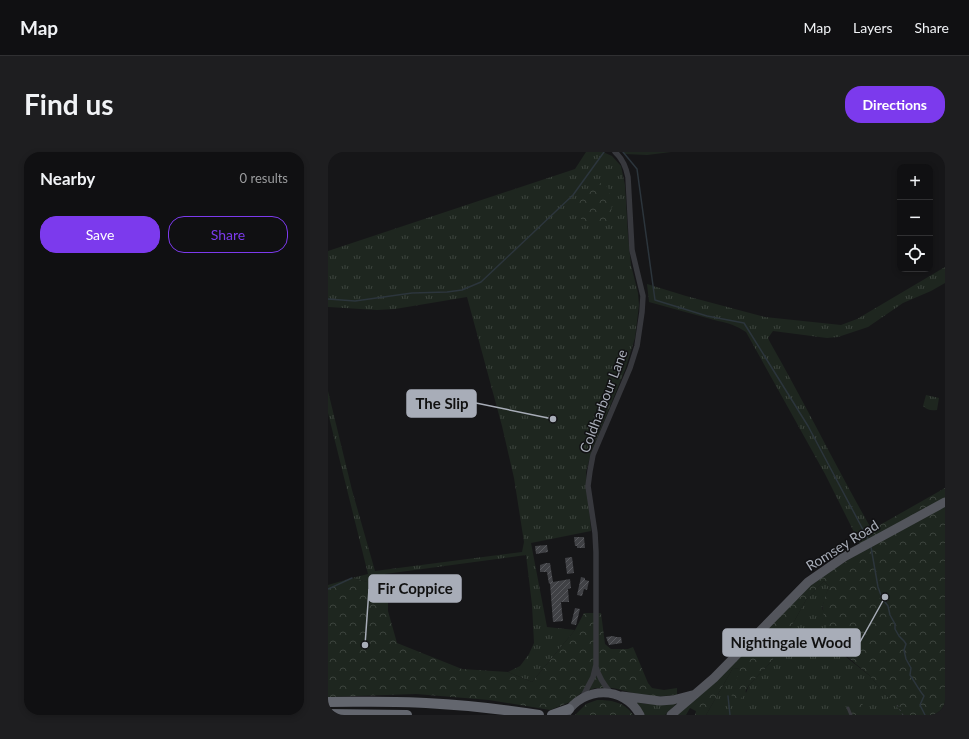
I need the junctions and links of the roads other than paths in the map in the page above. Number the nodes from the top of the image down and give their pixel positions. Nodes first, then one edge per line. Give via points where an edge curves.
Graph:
1 (614, 152) edge
2 (945, 502) edge
3 (596, 665) junction
4 (611, 693) junction
5 (696, 694) junction
6 (620, 696) junction
7 (582, 698) junction
8 (328, 702) edge
9 (848, 708) dead end
10 (567, 712) edge
11 (328, 714) edge
12 (407, 715) edge
13 (539, 715) edge
14 (552, 715) edge
15 (640, 715) edge
16 (671, 715) edge
17 (851, 715) edge

1 - 3 street, Coldharbour Lane via 620,157 628,177 632,250 643,296 637,346 593,455 588,486 596,552
2 - 5 main road, Romsey Road via 844,557 808,582
3 - 4 street, Coldharbour Lane via 599,676
3 - 7 street, Coldharbour Lane
4 - 6 main road
4 - 7 main road via 596,693
5 - 6 main road, Romsey Road via 660,701
5 - 16 main road, Romsey Road
6 - 15 main road via 633,705
7 - 10 main road
8 - 13 highway via 426,703
9 - 17 lane
10 - 14 highway
11 - 12 highway

